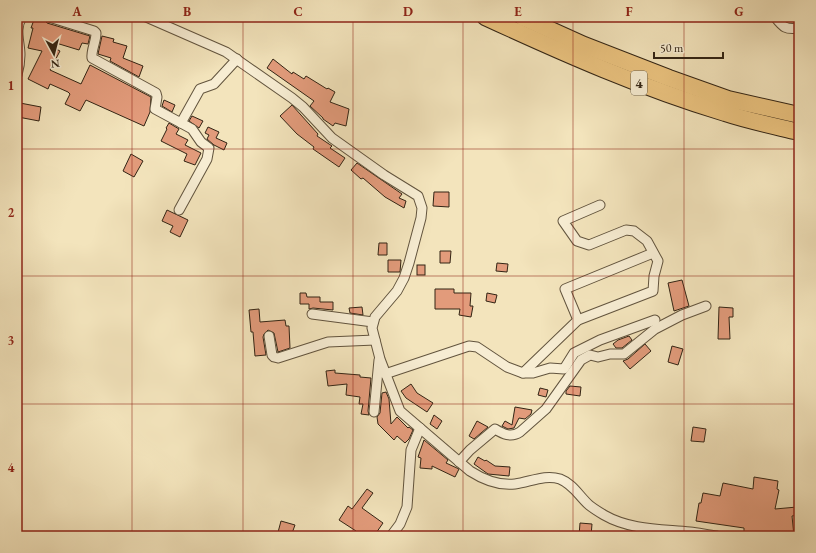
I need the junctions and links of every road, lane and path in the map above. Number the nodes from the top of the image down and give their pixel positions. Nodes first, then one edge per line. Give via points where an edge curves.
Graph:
1 (22, 17) edge
2 (49, 17) edge
3 (146, 17) edge
4 (485, 17) edge
5 (522, 17) edge
6 (775, 17) edge
7 (799, 28) edge
8 (237, 59) junction
9 (17, 75) edge
10 (799, 115) edge
11 (180, 123) junction
12 (799, 132) edge
13 (600, 205) dead end
14 (179, 210) dead end
15 (653, 253) junction
16 (706, 306) dead end
17 (312, 314) dead end
18 (578, 320) junction
19 (655, 320) dead end
20 (373, 322) junction
21 (268, 336) dead end
22 (375, 340) junction
23 (380, 359) junction
24 (524, 373) junction
25 (385, 374) junction
26 (374, 412) dead end
27 (420, 428) junction
28 (459, 462) junction
29 (635, 531) edge
30 (690, 534) edge
31 (391, 536) edge
32 (717, 536) edge

1 - 9 street via 17,35 20,54
2 - 11 street via 94,31 96,37 92,58 156,93 155,109
3 - 8 street
4 - 12 highway, 4 via 581,60 665,93 726,114
5 - 10 highway, 4 via 584,45 676,81 728,98
6 - 7 street via 785,28
8 - 11 street via 214,84 200,89
8 - 20 street via 303,107 332,138 420,199 422,208 418,235 404,278
11 - 14 street via 192,129 210,151
13 - 15 street via 563,221 577,241 589,245 626,230 634,231 647,241
15 - 18 street via 658,261 653,291
15 - 18 street via 565,289
16 - 28 street via 655,329 624,354 586,357 576,366 546,409 520,432 507,435 495,429
17 - 20 street
18 - 24 street
19 - 24 street via 600,340 574,353 564,368
20 - 22 street
21 - 22 street via 272,355 278,358 328,342
22 - 23 street
23 - 25 street
23 - 26 street
24 - 25 street via 507,367 477,347 470,346
25 - 27 street via 400,411
27 - 28 street
27 - 31 street via 412,450 407,506 400,524
28 - 29 street via 482,478 500,484 515,484 546,477 559,479 569,484 590,505
29 - 30 street
30 - 32 street

